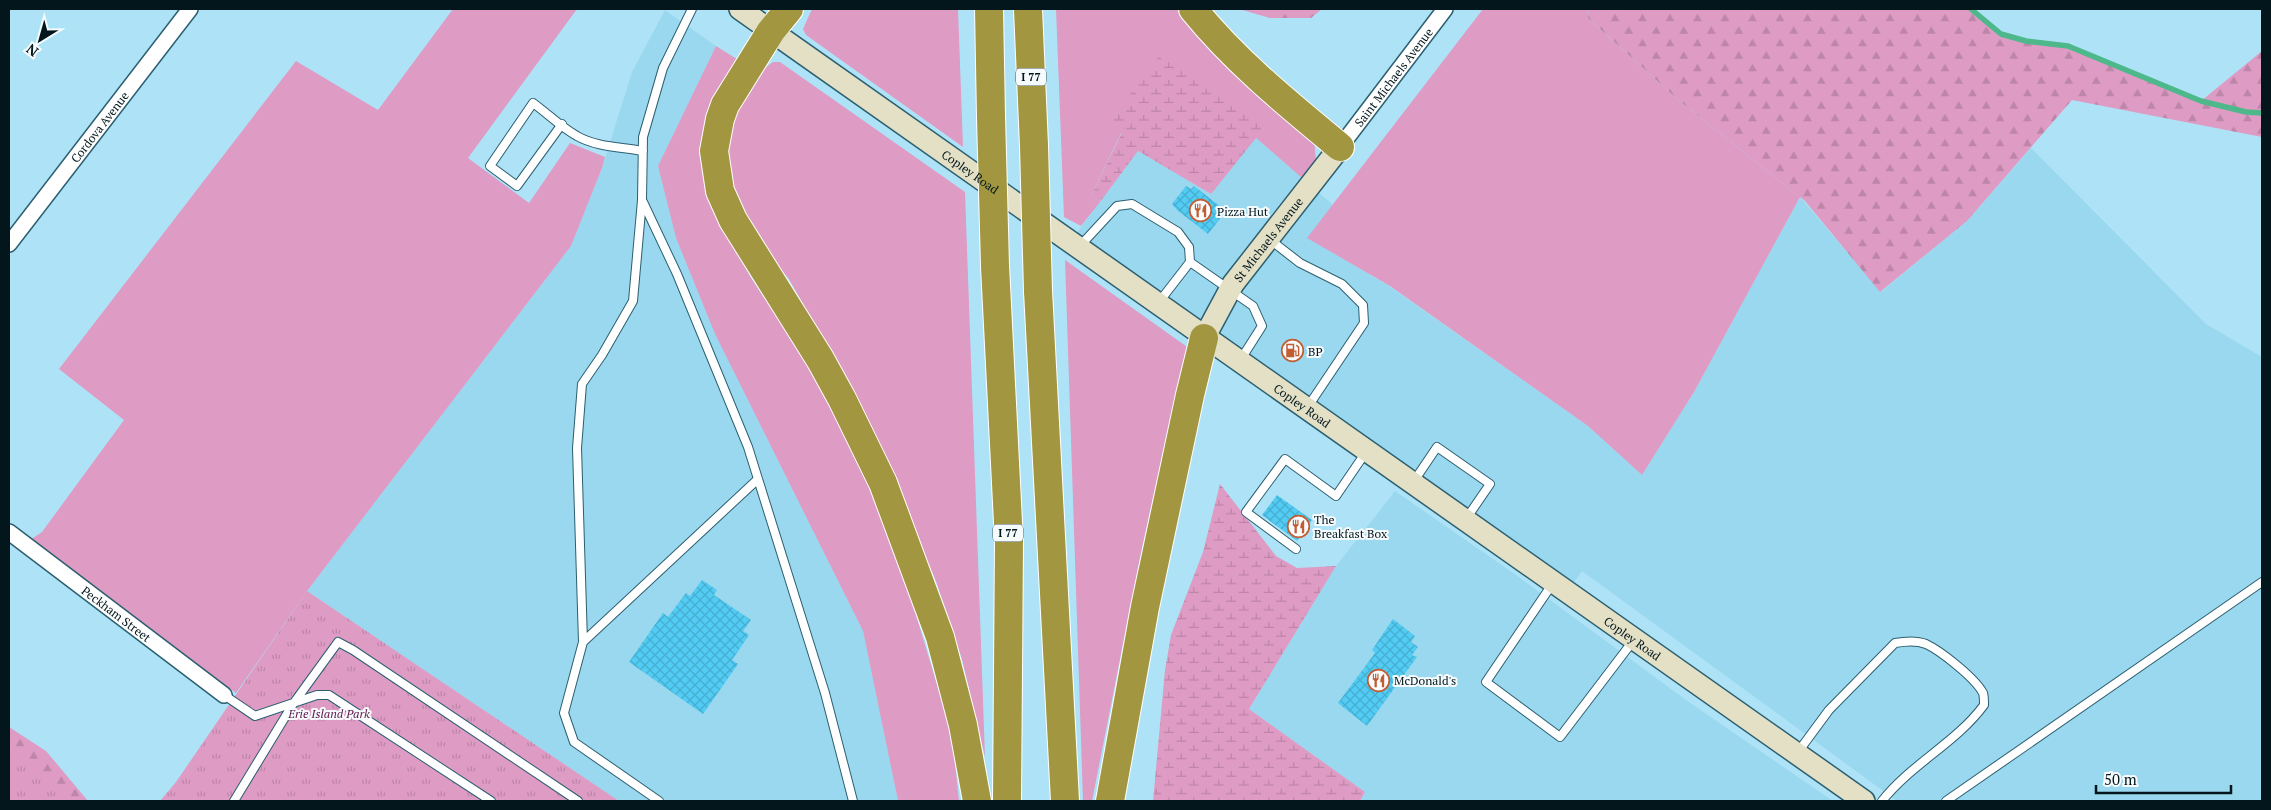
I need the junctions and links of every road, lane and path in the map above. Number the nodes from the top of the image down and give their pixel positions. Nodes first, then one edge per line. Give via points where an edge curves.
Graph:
1 (190, 9) edge
2 (692, 9) edge
3 (740, 9) edge
4 (789, 9) edge
5 (989, 9) edge
6 (1028, 9) edge
7 (1193, 9) edge
8 (1445, 9) edge
9 (771, 31) junction
10 (562, 124) junction
11 (1340, 147) junction
12 (643, 151) junction
13 (642, 200) junction
14 (1268, 238) junction
15 (9, 244) edge
16 (1078, 248) junction
17 (1190, 262) junction
18 (1231, 289) junction
19 (1157, 304) junction
20 (1204, 338) junction
21 (1238, 362) junction
22 (1306, 409) junction
23 (1366, 452) junction
24 (758, 479) junction
25 (1412, 484) junction
26 (1465, 521) junction
27 (9, 532) edge
28 (1296, 549) dead end
29 (2262, 582) edge
30 (1553, 583) junction
31 (1634, 640) junction
32 (583, 642) junction
33 (224, 695) joint
34 (293, 704) junction
35 (1796, 754) junction
36 (234, 801) edge
37 (491, 801) edge
38 (578, 801) edge
39 (658, 801) edge
40 (853, 801) edge
41 (977, 801) edge
42 (1007, 801) edge
43 (1065, 801) edge
44 (1110, 801) edge
45 (1864, 801) edge
46 (1882, 801) edge
47 (1946, 801) edge

1 - 15 street, Cordova Avenue
2 - 12 lane via 663,68 643,137
3 - 9 main road, Copley Road
4 - 9 highway
5 - 42 highway, I 77, bridge via 995,266 1008,542
6 - 43 highway, I 77, bridge via 1038,291
7 - 11 highway via 1252,73
8 - 11 street, Saint Michaels Avenue
9 - 16 main road, Copley Road
9 - 41 highway via 725,105 720,119 714,151 720,191 733,220 820,359 883,483 940,637 963,725
10 - 10 lane via 533,103 490,166 517,186
10 - 12 lane via 578,136 596,143
11 - 14 main road, St Michaels Avenue
12 - 13 lane
13 - 24 lane via 748,447
13 - 32 lane via 633,301 582,384 577,448
14 - 18 main road, St Michaels Avenue
14 - 22 lane via 1300,263 1342,284 1363,305 1364,323
16 - 17 lane via 1117,206 1132,204 1178,232 1189,247
16 - 19 main road, Copley Road
17 - 18 lane
17 - 19 lane
18 - 20 main road, St Michaels Avenue
18 - 21 lane via 1252,306 1262,326
19 - 20 main road, Copley Road
20 - 21 main road, Copley Road
20 - 44 highway via 1145,607
21 - 22 main road, Copley Road
22 - 23 main road, Copley Road
23 - 25 main road, Copley Road
23 - 28 lane via 1336,496 1285,459 1246,512
24 - 32 lane
24 - 40 lane via 825,693
25 - 26 main road, Copley Road
25 - 26 lane via 1437,447 1490,484
26 - 30 main road, Copley Road
27 - 33 street, Peckham Street
29 - 47 lane
30 - 31 main road, Copley Road
30 - 31 lane via 1486,682 1560,737
31 - 35 main road, Copley Road
32 - 39 lane via 564,713 574,742
33 - 34 lane via 255,716
34 - 36 lane
34 - 37 lane via 317,695 329,695
34 - 38 lane via 338,642
35 - 45 main road, Copley Road
35 - 46 lane via 1829,710 1895,643 1908,640 1925,644 1964,672 1983,694 1984,704 1965,727 1894,786

